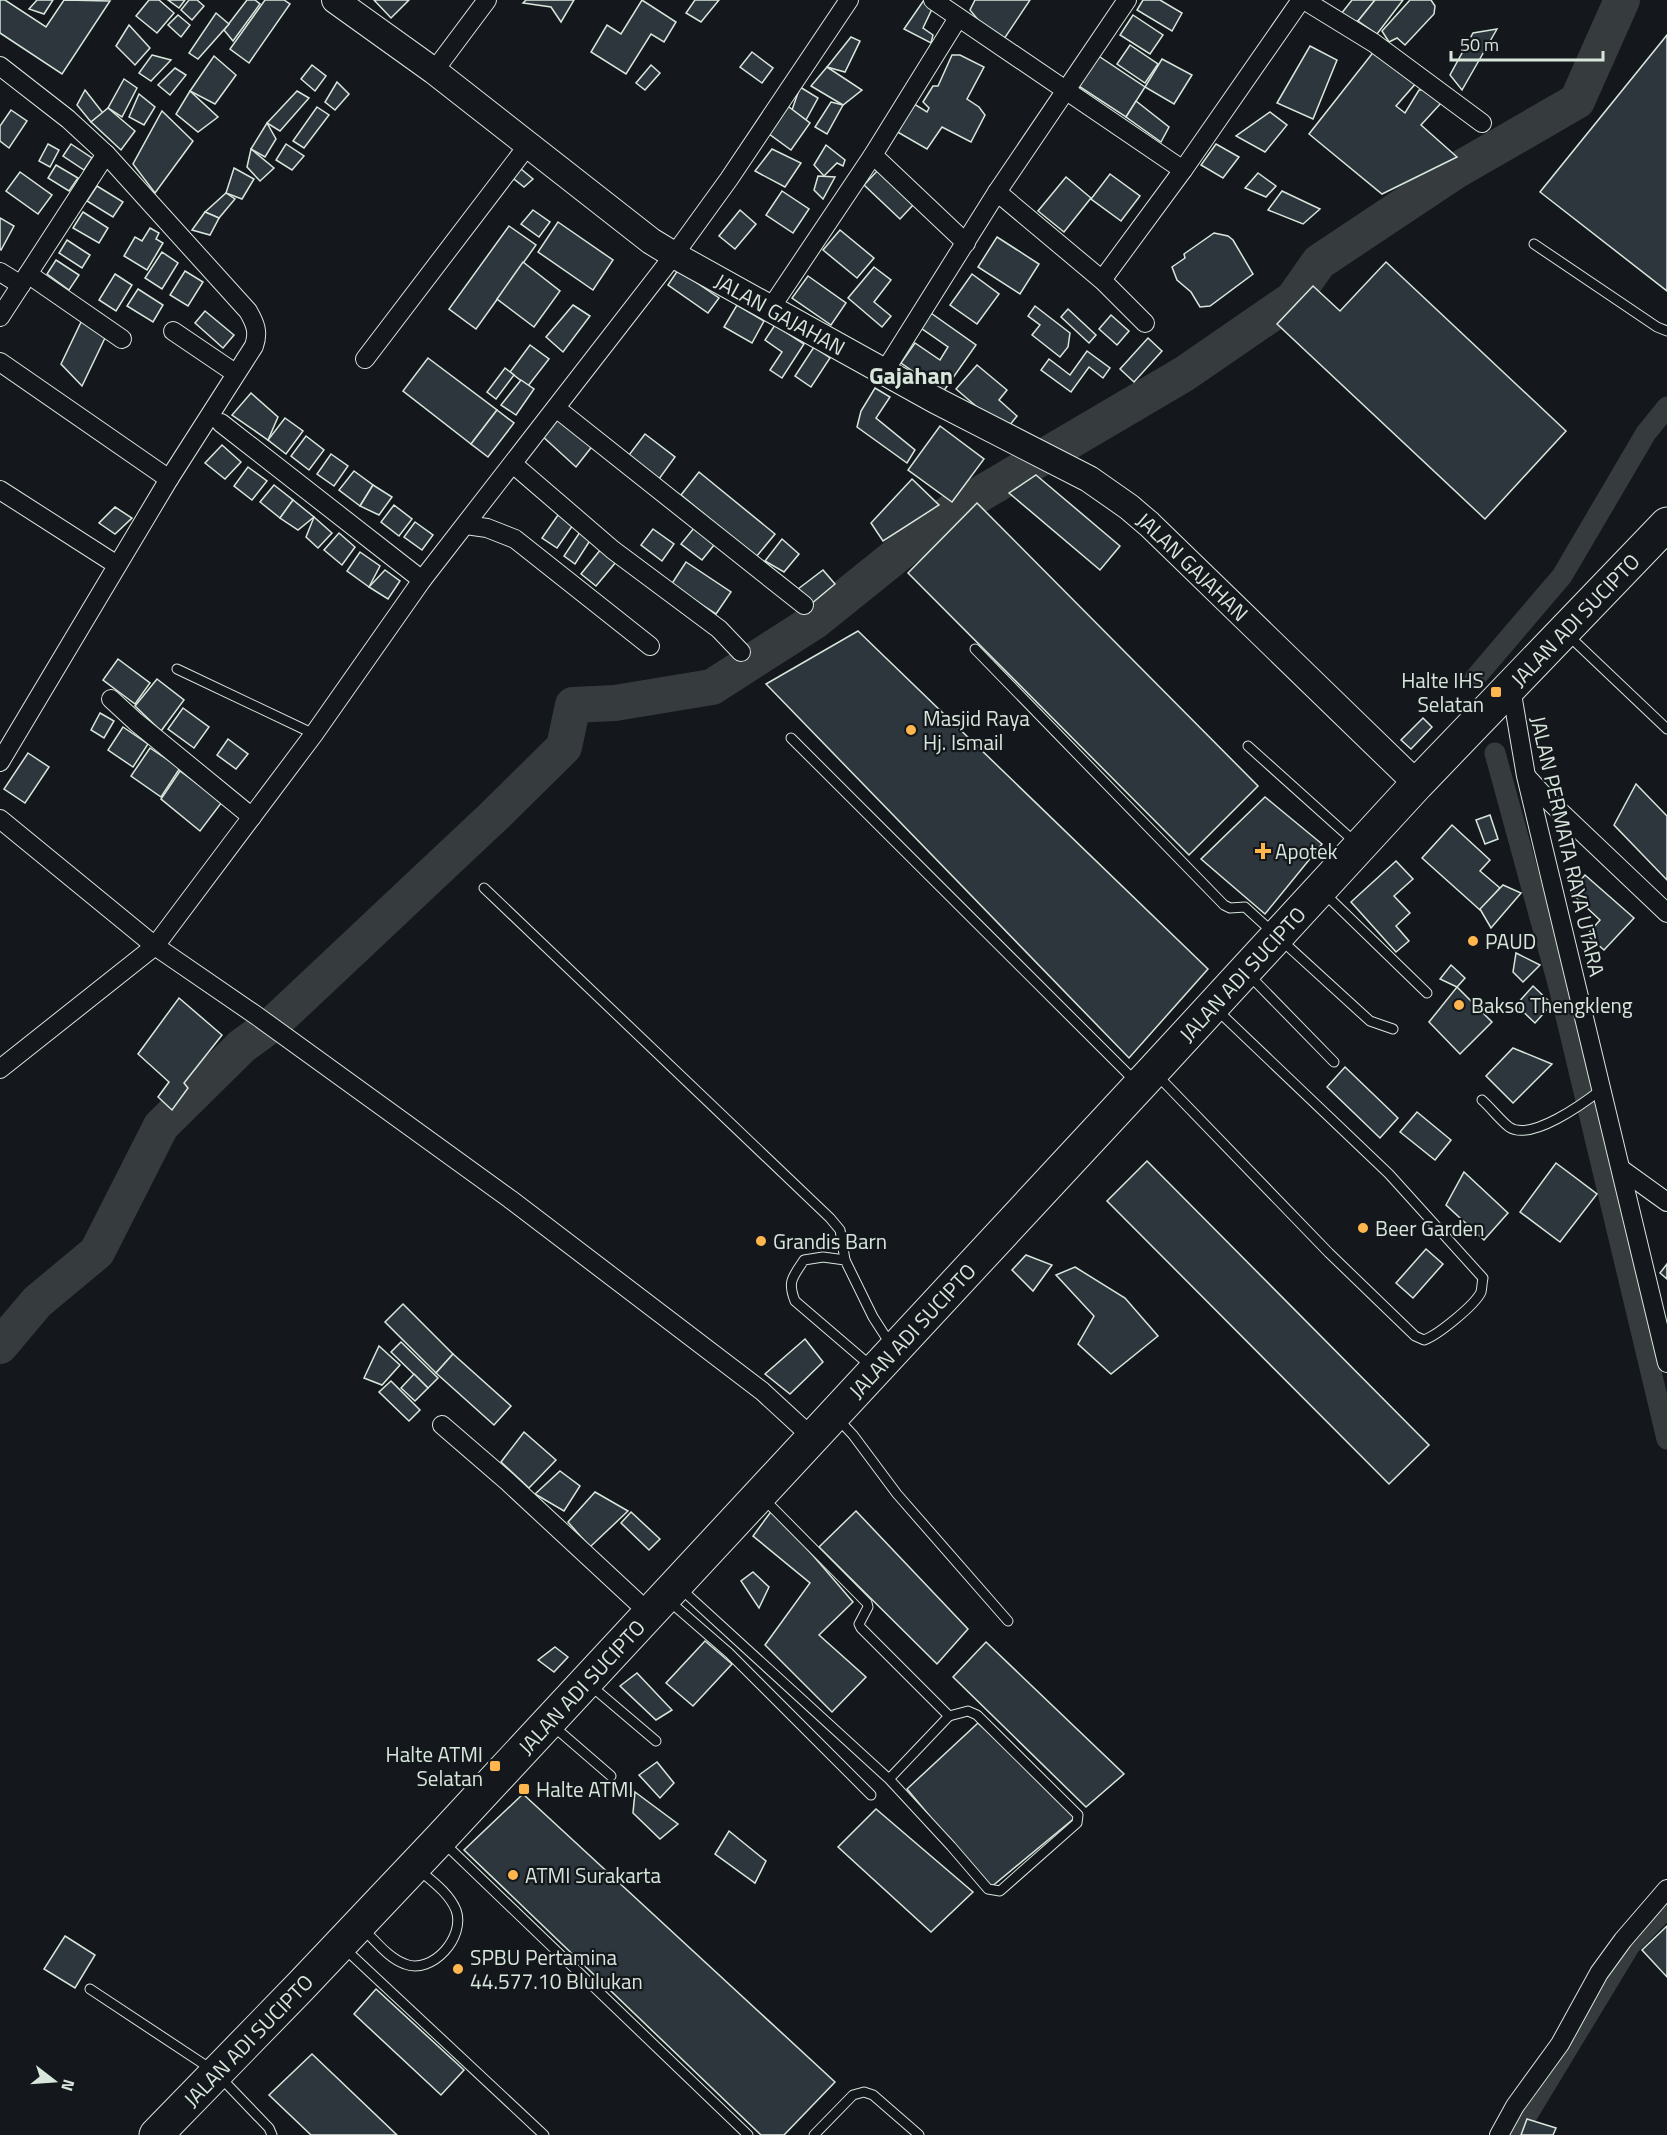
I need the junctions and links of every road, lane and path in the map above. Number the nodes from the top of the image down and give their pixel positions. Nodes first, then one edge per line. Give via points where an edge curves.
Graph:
1 (335, 0) edge
2 (487, 0) edge
3 (849, 0) edge
4 (933, 0) edge
5 (1127, 0) edge
6 (1302, 0) edge
7 (958, 18) junction
8 (0, 66) edge
9 (434, 71) junction
10 (1067, 91) junction
11 (1482, 123) dead end
12 (528, 145) junction
13 (106, 154) junction
14 (873, 155) junction
15 (1184, 170) junction
16 (997, 192) junction
17 (966, 243) junction
18 (1534, 244) dead end
19 (674, 255) junction
20 (0, 272) edge
21 (25, 279) junction
22 (1102, 280) junction
23 (770, 309) junction
24 (0, 318) edge
25 (1145, 323) dead end
26 (173, 330) dead end
27 (1667, 331) edge
28 (122, 339) dead end
29 (365, 359) dead end
30 (0, 362) edge
31 (884, 372) junction
32 (235, 373) junction
33 (556, 408) junction
34 (221, 423) dead end
35 (513, 464) junction
36 (169, 479) junction
37 (0, 490) edge
38 (1667, 524) edge
39 (466, 525) junction
40 (117, 565) junction
41 (422, 580) junction
42 (804, 605) dead end
43 (1565, 632) junction
44 (650, 646) dead end
45 (975, 649) dead end
46 (741, 652) dead end
47 (177, 669) dead end
48 (1511, 688) junction
49 (111, 699) dead end
50 (1667, 729) edge
51 (314, 734) junction
52 (791, 738) dead end
53 (1248, 746) dead end
54 (0, 762) edge
55 (1526, 776) junction
56 (1417, 784) junction
57 (252, 817) junction
58 (0, 819) edge
59 (1360, 846) junction
60 (484, 888) dead end
61 (1321, 890) junction
62 (1667, 913) edge
63 (1278, 936) junction
64 (155, 946) junction
65 (1245, 972) junction
66 (1427, 993) dead end
67 (1213, 1006) junction
68 (1393, 1029) dead end
69 (1334, 1062) dead end
70 (0, 1069) edge
71 (1146, 1078) junction
72 (1598, 1092) junction
73 (1482, 1100) dead end
74 (1621, 1169) junction
75 (1667, 1202) edge
76 (845, 1260) junction
77 (885, 1360) junction
78 (1667, 1363) edge
79 (442, 1425) dead end
80 (824, 1426) junction
81 (759, 1495) junction
82 (663, 1598) junction
83 (1008, 1621) dead end
84 (586, 1681) junction
85 (949, 1716) junction
86 (548, 1722) junction
87 (656, 1741) dead end
88 (611, 1776) dead end
89 (890, 1779) junction
90 (871, 1795) dead end
91 (440, 1839) junction
92 (414, 1866) junction
93 (1667, 1889) edge
94 (350, 1934) junction
95 (90, 1989) dead end
96 (216, 2072) junction
97 (156, 2135) edge
98 (272, 2135) edge
99 (544, 2135) edge
100 (748, 2135) edge
101 (814, 2135) edge
102 (919, 2135) edge
103 (1500, 2135) edge

1 - 9 street, JALAN GAJAHAN
2 - 9 street
3 - 19 street
4 - 7 street
5 - 10 street
6 - 11 street via 1374,43
6 - 15 street
7 - 10 street
7 - 14 street
8 - 13 street
9 - 12 street, JALAN GAJAHAN
10 - 15 street
10 - 16 street
12 - 19 street, JALAN GAJAHAN
12 - 29 street
13 - 21 street
13 - 32 street via 256,324 254,346
14 - 17 street
14 - 23 street
15 - 22 street
16 - 17 street
16 - 22 street
17 - 31 street
18 - 27 lane
19 - 23 street, JALAN GAJAHAN
19 - 33 street
20 - 21 street
21 - 24 street
21 - 28 street
22 - 25 street
23 - 31 street, JALAN GAJAHAN
26 - 32 street
30 - 36 street
31 - 56 street, JALAN GAJAHAN via 1105,489 1149,524
32 - 36 street
33 - 35 street
33 - 42 street
34 - 41 street
35 - 39 street
35 - 46 street via 614,550 719,629
36 - 40 street
37 - 40 street
38 - 43 highway, JALAN ADI SUCIPTO
39 - 41 street
39 - 44 street via 515,539
40 - 54 street
41 - 51 street
43 - 48 highway, JALAN ADI SUCIPTO
43 - 50 lane
45 - 63 lane via 1224,905 1245,907
47 - 51 lane
48 - 55 street, JALAN PERMATA RAYA UTARA
48 - 56 highway, JALAN ADI SUCIPTO
49 - 57 street
51 - 57 street
52 - 71 lane
53 - 59 lane
55 - 62 street
55 - 72 street, JALAN PERMATA RAYA UTARA
56 - 59 highway, JALAN ADI SUCIPTO
57 - 64 street
58 - 64 street
59 - 61 highway, JALAN ADI SUCIPTO
60 - 76 lane via 830,1218 840,1230
61 - 63 highway, JALAN ADI SUCIPTO
61 - 66 lane
63 - 65 highway, JALAN ADI SUCIPTO
63 - 68 lane via 1370,1021
64 - 70 street
64 - 80 street via 510,1199 788,1412
65 - 67 highway, JALAN ADI SUCIPTO
65 - 69 lane
67 - 71 highway, JALAN ADI SUCIPTO
67 - 71 lane via 1389,1174 1483,1278 1480,1293 1434,1336 1424,1340 1415,1336
71 - 77 highway, JALAN ADI SUCIPTO
72 - 73 lane via 1535,1129 1520,1131 1510,1127
72 - 74 street, JALAN PERMATA RAYA UTARA
74 - 75 street
74 - 78 street, JALAN PERMATA RAYA UTARA
76 - 77 lane via 873,1317
76 - 77 lane via 804,1260 792,1278 790,1288 795,1301
77 - 80 highway, JALAN ADI SUCIPTO
79 - 82 street via 508,1482
80 - 81 highway, JALAN ADI SUCIPTO
80 - 83 lane via 853,1435 897,1494
81 - 82 highway, JALAN ADI SUCIPTO
81 - 85 lane via 867,1603 859,1623 861,1628
82 - 84 highway, JALAN ADI SUCIPTO
82 - 89 lane
82 - 90 lane via 729,1653
84 - 86 highway, JALAN ADI SUCIPTO
84 - 87 lane
85 - 89 lane
85 - 89 lane via 968,1711 977,1715 1078,1815 1077,1823 1000,1891 993,1892
86 - 88 lane
86 - 91 highway, JALAN ADI SUCIPTO
91 - 92 highway, JALAN ADI SUCIPTO
91 - 100 lane
92 - 94 highway, JALAN ADI SUCIPTO
92 - 94 lane via 439,1887 456,1910 454,1935 441,1954 427,1965 407,1966
93 - 103 street via 1599,1973 1560,2044 1515,2106
94 - 96 highway, JALAN ADI SUCIPTO
94 - 99 lane
95 - 96 lane
96 - 97 highway, JALAN ADI SUCIPTO
96 - 98 lane
101 - 102 lane via 854,2095 864,2092 873,2095

